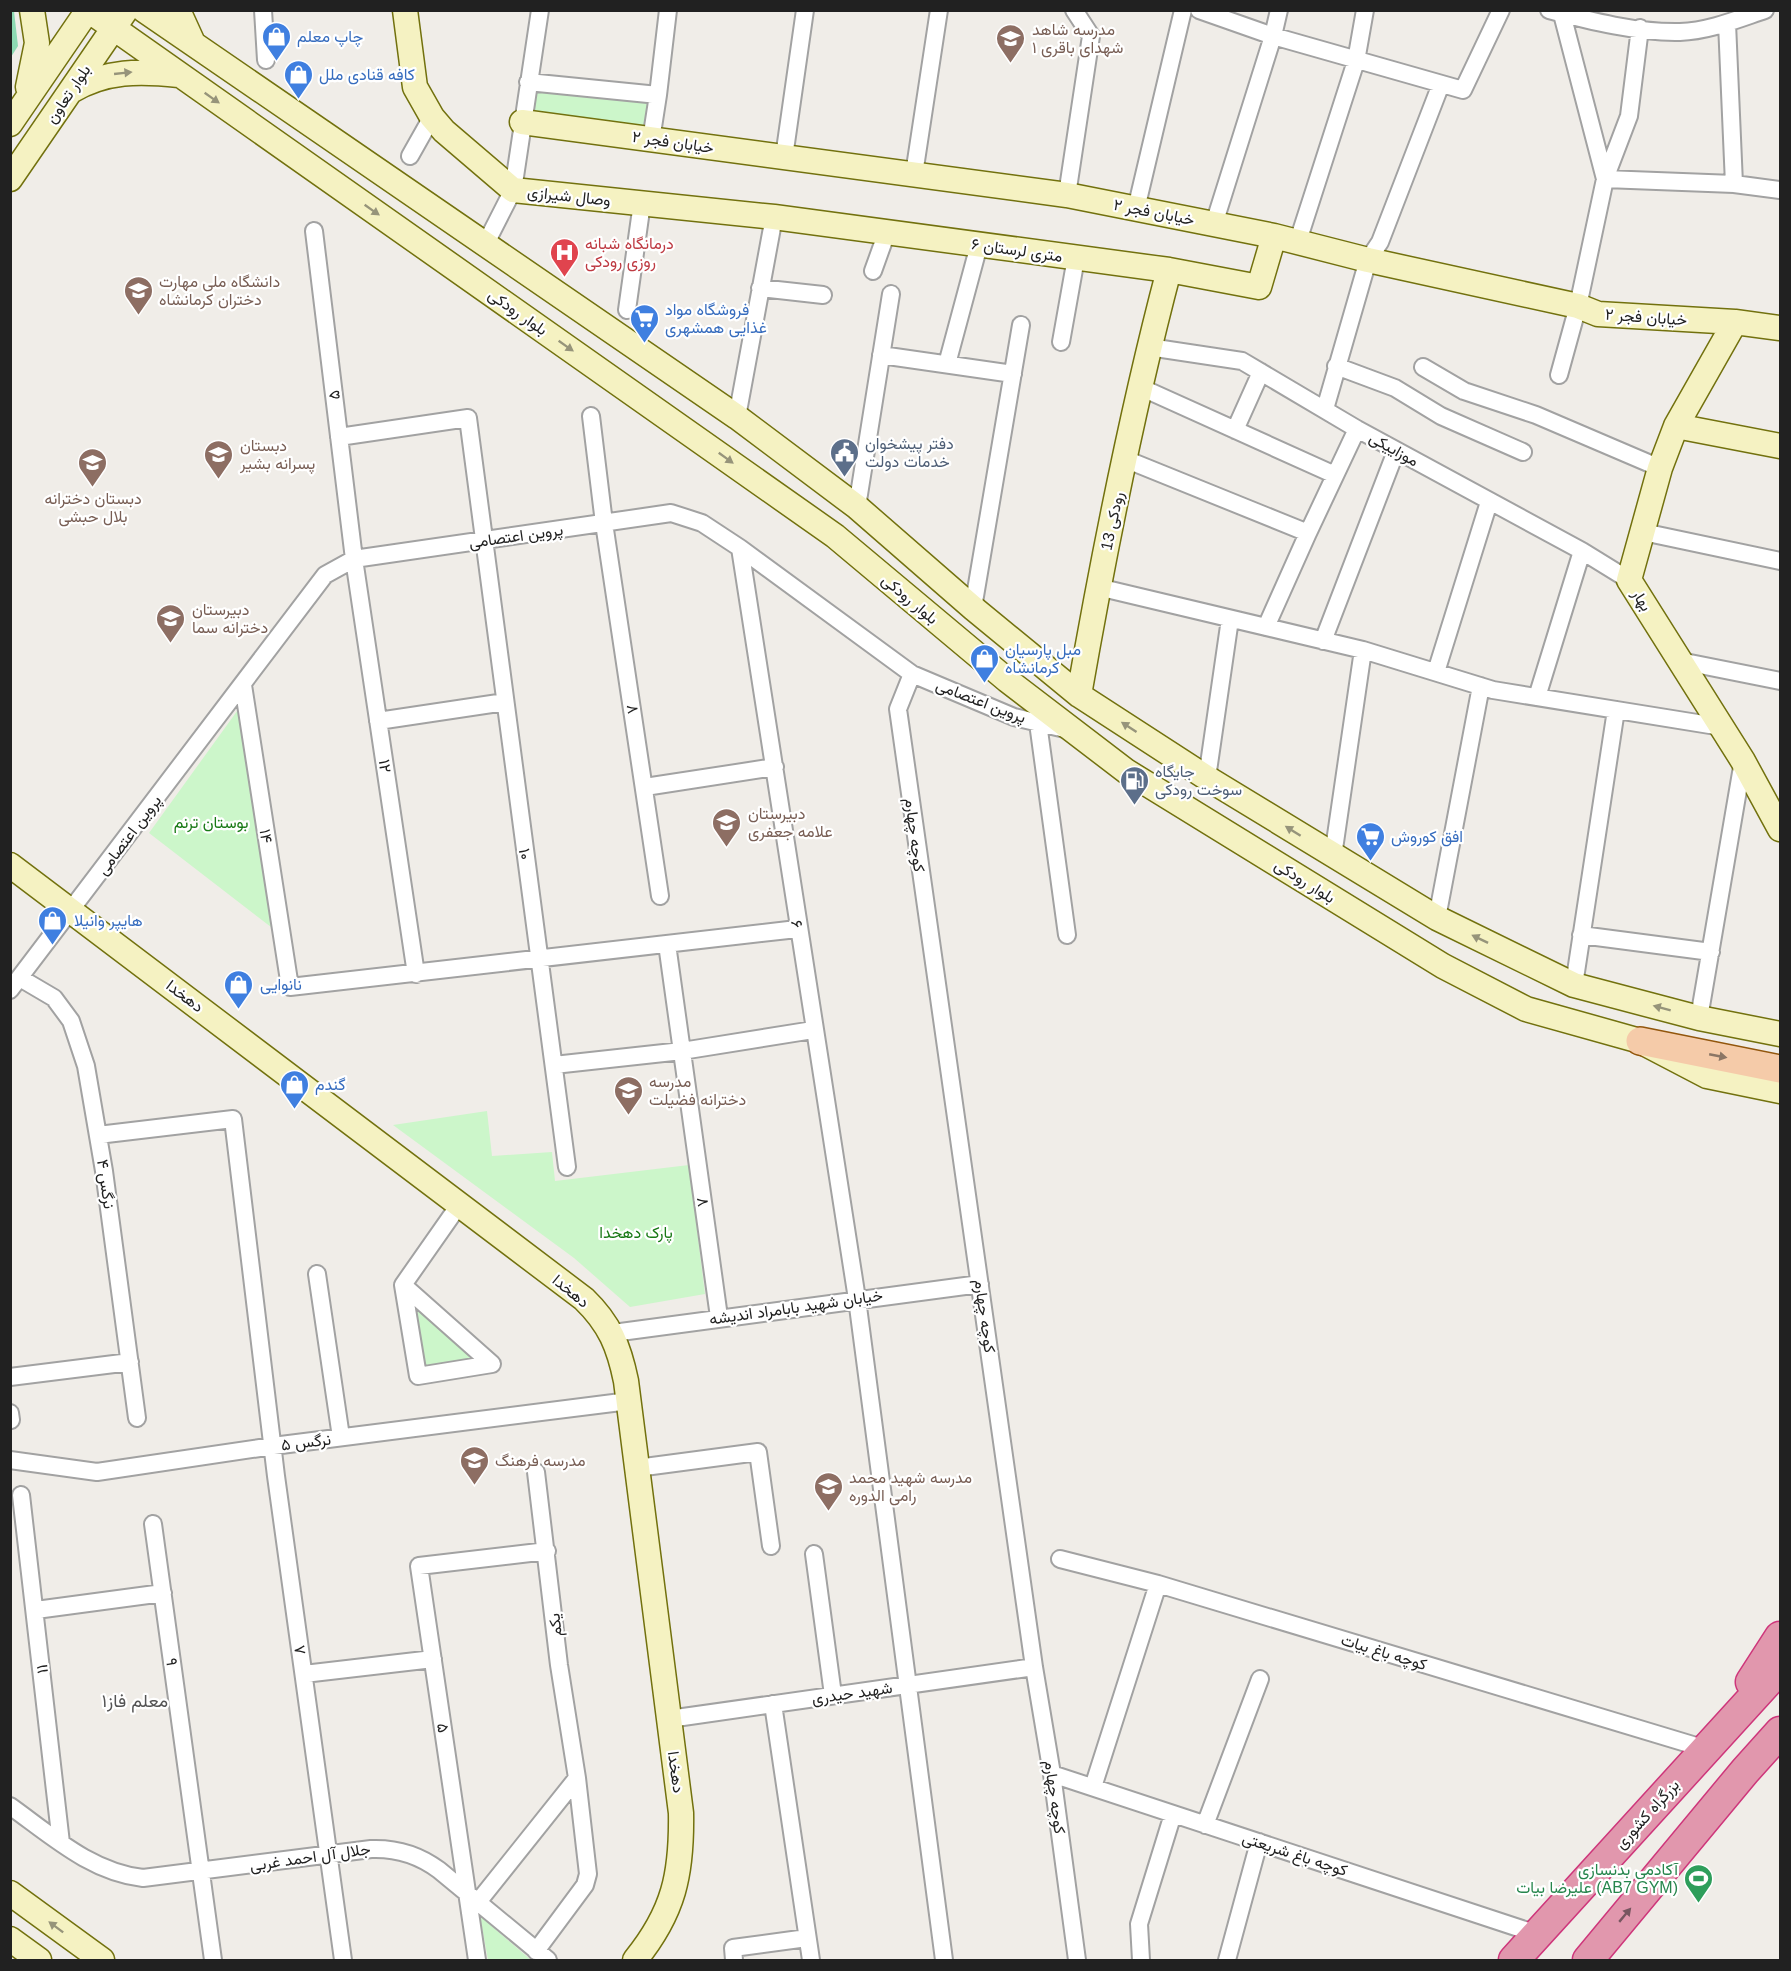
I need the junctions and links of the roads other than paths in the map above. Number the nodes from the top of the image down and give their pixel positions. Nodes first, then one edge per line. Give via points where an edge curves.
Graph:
1 (32, 10) edge
2 (88, 10) edge
3 (144, 10) edge
4 (178, 10) edge
5 (263, 10) edge
6 (405, 10) edge
7 (540, 10) edge
8 (668, 10) edge
9 (805, 10) edge
10 (939, 10) edge
11 (1074, 10) edge
12 (1183, 10) edge
13 (1199, 10) edge
14 (1279, 10) edge
15 (1365, 10) edge
16 (1502, 10) edge
17 (1765, 10) edge
18 (1556, 12) edge
19 (119, 19) edge
20 (1727, 23) junction
21 (1640, 28) junction
22 (1273, 36) junction
23 (193, 43) junction
24 (266, 60) dead end
25 (1356, 61) junction
26 (181, 75) junction
27 (528, 82) junction
28 (1441, 84) junction
29 (69, 93) junction
30 (658, 95) junction
31 (15, 117) edge
32 (432, 117) junction
33 (522, 122) junction
34 (651, 140) junction
35 (410, 156) dead end
36 (784, 157) junction
37 (914, 174) junction
38 (10, 178) edge
39 (1605, 179) junction
40 (1734, 184) junction
41 (513, 190) junction
42 (1780, 190) edge
43 (1067, 195) junction
44 (642, 203) junction
45 (1136, 209) junction
46 (774, 217) junction
47 (1214, 224) junction
48 (314, 231) dead end
49 (887, 232) junction
50 (1274, 236) junction
51 (1298, 241) junction
52 (979, 244) junction
53 (485, 245) junction
54 (1076, 258) junction
55 (1368, 260) junction
56 (1169, 270) junction
57 (873, 271) dead end
58 (760, 288) junction
59 (891, 294) dead end
60 (823, 295) dead end
61 (1578, 306) junction
62 (627, 310) dead end
63 (1735, 322) junction
64 (1021, 325) dead end
65 (1780, 328) edge
66 (1061, 342) dead end
67 (1149, 347) junction
68 (881, 355) junction
69 (947, 364) junction
70 (1336, 366) junction
71 (1424, 367) dead end
72 (1261, 372) junction
73 (1013, 374) junction
74 (1559, 375) dead end
75 (1140, 387) junction
76 (1325, 409) junction
77 (591, 416) dead end
78 (737, 417) junction
79 (1676, 426) junction
80 (1357, 429) junction
81 (1235, 430) junction
82 (339, 437) junction
83 (1780, 446) edge
84 (1396, 451) junction
85 (1523, 452) dead end
86 (1125, 459) junction
87 (1660, 468) junction
88 (1335, 476) junction
89 (1489, 502) junction
90 (857, 507) junction
91 (604, 523) junction
92 (1643, 532) junction
93 (1308, 533) junction
94 (835, 536) junction
95 (483, 541) junction
96 (740, 548) junction
97 (1582, 551) junction
98 (354, 559) junction
99 (1780, 561) edge
100 (1629, 580) junction
101 (1098, 587) junction
102 (973, 608) junction
103 (1230, 619) junction
104 (1266, 627) junction
105 (1323, 641) junction
106 (1363, 650) junction
107 (1680, 660) junction
108 (1436, 672) junction
109 (912, 674) junction
110 (1780, 681) edge
111 (243, 685) junction
112 (1481, 686) junction
113 (1079, 695) junction
114 (1537, 697) junction
115 (505, 702) junction
116 (1616, 710) junction
117 (378, 721) junction
118 (1038, 723) junction
119 (1722, 727) junction
120 (1071, 731) junction
121 (1743, 760) junction
122 (776, 767) junction
123 (1207, 778) junction
124 (645, 787) junction
125 (1780, 829) edge
126 (1333, 856) junction
127 (10, 865) edge
128 (660, 896) dead end
129 (71, 910) junction
130 (1437, 918) junction
131 (797, 929) junction
132 (1067, 935) dead end
133 (1581, 935) junction
134 (667, 944) junction
135 (1711, 952) junction
136 (539, 959) junction
137 (416, 974) junction
138 (15, 984) edge
139 (1574, 985) junction
140 (1699, 1018) junction
141 (813, 1030) junction
142 (1780, 1034) edge
143 (1640, 1041) junction
144 (682, 1051) junction
145 (554, 1065) junction
146 (1780, 1069) edge
147 (1780, 1091) edge
148 (98, 1135) junction
149 (567, 1167) dead end
150 (459, 1205) junction
151 (317, 1274) dead end
152 (980, 1284) junction
153 (403, 1285) junction
154 (857, 1299) junction
155 (719, 1317) junction
156 (613, 1333) junction
157 (130, 1362) junction
158 (10, 1377) edge
159 (629, 1401) junction
160 (137, 1418) dead end
161 (341, 1437) junction
162 (273, 1446) junction
163 (10, 1460) edge
164 (638, 1468) junction
165 (536, 1472) dead end
166 (21, 1495) dead end
167 (153, 1524) dead end
168 (771, 1545) dead end
169 (548, 1551) junction
170 (814, 1554) dead end
171 (1060, 1559) dead end
172 (1158, 1584) junction
173 (163, 1593) junction
174 (36, 1610) junction
175 (1780, 1637) edge
176 (433, 1659) junction
177 (1034, 1667) junction
178 (1780, 1668) edge
179 (304, 1674) junction
180 (1260, 1679) dead end
181 (909, 1685) junction
182 (833, 1695) junction
183 (773, 1704) junction
184 (669, 1719) junction
185 (1780, 1732) edge
186 (1780, 1748) edge
187 (1706, 1749) junction
188 (1745, 1771) junction
189 (1052, 1774) junction
190 (577, 1778) junction
191 (1093, 1787) junction
192 (10, 1806) edge
193 (1173, 1814) junction
194 (1205, 1825) junction
195 (1259, 1842) junction
196 (61, 1843) junction
197 (327, 1855) junction
198 (200, 1872) junction
199 (465, 1890) junction
200 (10, 1893) edge
201 (478, 1902) junction
202 (1537, 1934) junction
203 (807, 1938) junction
204 (10, 1939) edge
205 (542, 1956) edge
206 (39, 1960) edge
207 (102, 1960) edge
208 (213, 1960) edge
209 (343, 1960) edge
210 (477, 1960) edge
211 (635, 1960) edge
212 (734, 1960) edge
213 (811, 1960) edge
214 (944, 1960) edge
215 (1077, 1960) edge
216 (1141, 1960) edge
217 (1227, 1960) edge
218 (1515, 1960) edge
219 (1588, 1960) edge

1 - 31 street via 37,30 36,57
2 - 19 street, بلوار رودکی
2 - 31 street, بلوار تعاون
3 - 23 street, بلوار رودکی
4 - 23 street
5 - 24 street
6 - 32 street, وصال شیرازی via 415,87
7 - 27 street
8 - 30 street
9 - 36 street
10 - 37 street
11 - 43 street via 1091,36
12 - 45 street
13 - 22 street
14 - 22 street
15 - 25 street
16 - 28 street via 1463,90
17 - 20 street
18 - 21 street
18 - 39 street
19 - 26 street, بلوار رودکی
19 - 29 street, بلوار تعاون
20 - 21 street via 1681,32
20 - 40 street
21 - 39 street via 1629,116
22 - 25 street
22 - 47 street
23 - 53 street, بلوار رودکی
25 - 28 street
25 - 51 street
29 -> 26 street via 94,79 114,74 138,71
26 -> 94 street, بلوار رودکی
27 - 30 street
27 - 33 street
28 - 55 street via 1380,242
29 - 38 street, بلوار تعاون
30 - 34 street
32 - 35 street
32 - 41 street, وصال شیرازی
33 - 34 street, خیابان فجر ۲
33 - 41 street
34 - 36 street, خیابان فجر ۲
36 - 37 street, خیابان فجر ۲
37 - 43 street, خیابان فجر ۲
39 - 40 street
39 - 61 street
40 - 42 street
41 - 44 street, وصال شیرازی
41 - 53 street
43 - 45 street, خیابان فجر ۲
44 - 46 street, وصال شیرازی
44 - 62 street
45 - 47 street, خیابان فجر ۲
46 - 49 street, ۶ متری لرستان
46 - 58 street
47 - 50 street, خیابان فجر ۲
48 - 82 street, ۵
49 - 52 street, ۶ متری لرستان
49 - 57 street
50 - 51 street, خیابان فجر ۲
50 - 56 street, ۶ متری لرستان via 1259,287
51 - 55 street, خیابان فجر ۲
52 - 54 street, ۶ متری لرستان
52 - 69 street
53 - 78 street, بلوار رودکی
54 - 56 street, ۶ متری لرستان
54 - 66 street
55 - 61 street, خیابان فجر ۲
55 - 70 street
56 - 67 street, رودکی 13
58 - 60 street
58 - 78 street
59 - 68 street
61 - 63 street, خیابان فجر ۲ via 1599,314
61 - 74 street
63 - 65 street, خیابان فجر ۲
63 - 79 street, بهار
64 - 73 street
67 - 72 street, موزاییکی via 1242,361
67 - 75 street, رودکی 13
68 - 69 street
68 - 90 street
69 - 73 street
70 - 76 street
70 - 85 street via 1395,388 1441,416
71 - 87 street via 1464,391 1536,415
72 - 76 street, موزاییکی
72 - 81 street
73 - 102 street
75 - 81 street
75 - 86 street, رودکی 13
76 - 80 street, موزاییکی
77 - 91 street, ۸
78 - 90 street, بلوار رودکی
79 - 83 street
79 - 87 street, بهار
80 - 84 street, موزاییکی
80 - 88 street
81 - 88 street
82 - 95 street, ۱۰ via 468,418
82 - 98 street, ۵
84 - 89 street, موزاییکی
84 - 105 street
86 - 93 street
86 - 101 street, رودکی 13
87 - 92 street, بهار
88 - 93 street
89 - 97 street, موزاییکی
89 - 108 street
90 - 94 street
90 - 102 street, بلوار رودکی
91 - 95 street, پروین اعتصامی
91 - 96 street, پروین اعتصامی via 671,513 702,523
91 - 124 street, ۸
92 - 99 street
92 - 100 street, بهار
93 - 104 street
94 - 120 street, بلوار رودکی
95 - 98 street, پروین اعتصامی
95 - 115 street, ۱۰
96 - 109 street, پروین اعتصامی
96 - 122 street, ۶
97 - 100 street, موزاییکی
97 - 114 street
98 - 111 street, پروین اعتصامی via 325,575
98 - 117 street, ۱۲
100 - 107 street, بهار
101 - 103 street
101 - 113 street, رودکی 13
102 - 113 street, بلوار رودکی
103 - 104 street
103 - 123 street
104 - 105 street
105 - 106 street
106 - 108 street
106 - 126 street
107 - 110 street
107 - 119 street, بهار
108 - 112 street
109 - 118 street, پروین اعتصامی via 1014,717
109 - 152 street, کوچه چهارم via 898,709
111 - 129 street, پروین اعتصامی
111 - 137 street, ۱۴ via 290,987
112 - 114 street
112 - 130 street
123 -> 113 street, بلوار رودکی
114 - 116 street
115 - 117 street
115 - 136 street, ۱۰
116 - 119 street
116 - 133 street
117 - 137 street, ۱۲
118 - 120 street, پروین اعتصامی
118 - 132 street
119 - 121 street, بهار
120 - 143 street, بلوار رودکی via 1126,771 1443,966 1526,1009
121 - 125 street, بهار
121 - 135 street
122 - 124 street
122 - 131 street, ۶
126 -> 123 street, بلوار رودکی
124 - 128 street, ۸
126 - 130 street, بلوار رودکی
127 - 129 street, دهخدا
129 - 138 street, پروین اعتصامی
129 - 150 street, دهخدا
139 -> 130 street, بلوار رودکی
131 - 134 street
131 - 141 street, ۶
133 - 135 street
133 - 139 street
134 - 136 street
134 - 144 street, ۸
135 - 140 street
136 - 137 street
136 - 145 street, ۱۰
138 - 148 street, نرگس ۴ via 54,998 71,1021 86,1066
140 -> 139 street, بلوار رودکی
140 - 142 street, بلوار رودکی
141 - 144 street
141 - 154 street, ۶
143 -> 146 main road
143 - 147 street, بلوار رودکی via 1707,1076
144 - 145 street
144 - 155 street, ۸
145 - 149 street, ۱۰
148 - 157 street, نرگس ۴
148 - 162 street, نرگس ۵ via 233,1119
150 - 153 street
150 - 156 street, دهخدا via 584,1299
151 - 161 street
152 - 154 street, خیابان شهید بابامراد اندیشه
152 - 177 street, کوچه چهارم
153 - 153 street via 429,1309 492,1364 418,1376
154 - 155 street, خیابان شهید بابامراد اندیشه
154 - 181 street, ۶
155 - 156 street, خیابان شهید بابامراد اندیشه
156 - 159 street, دهخدا
157 - 158 street
157 - 160 street, نرگس ۴
159 - 161 street, نرگس ۵
159 - 164 street, دهخدا
161 - 162 street, نرگس ۵
162 - 163 street via 97,1472
162 - 179 street, ۷
164 - 168 street via 758,1452
164 - 184 street, دهخدا
165 - 169 street, یکم
166 - 174 street, ۱۱
167 - 173 street, ۹
169 - 176 street, ۵ via 419,1566
169 - 190 street, یکم via 559,1665
170 - 182 street
171 - 172 street, کوچه باغ بیات
172 - 187 street, کوچه باغ بیات
172 - 191 street
173 - 174 street
173 - 198 street, ۹
174 - 196 street, ۱۱
175 - 187 highway
176 - 179 street
176 - 199 street, ۵
177 - 181 street, شهید حیدری
177 - 189 street, کوچه چهارم
178 - 187 highway, بزرگراه کشوری
179 - 197 street, ۷
180 - 194 street
181 - 182 street, شهید حیدری
181 - 214 street, ۶
182 - 183 street, شهید حیدری
183 - 184 street, شهید حیدری
183 - 203 street
184 - 211 street, دهخدا via 681,1813 681,1860 673,1899 656,1932
185 - 188 highway
186 - 188 highway
187 - 202 highway, بزرگراه کشوری
219 -> 188 highway
189 - 191 street, کوچه باغ شریعتی
189 - 215 street, کوچه چهارم
190 - 201 street
190 - 205 street, یکم via 588,1874
191 - 193 street, کوچه باغ شریعتی
192 - 196 street, جلال آل احمد غربی
193 - 194 street, کوچه باغ شریعتی
193 - 216 street via 1139,1924
194 - 195 street, کوچه باغ شریعتی
195 - 202 street, کوچه باغ شریعتی
195 - 217 street
196 - 198 street, جلال آل احمد غربی via 109,1871 144,1878
197 - 198 street, جلال آل احمد غربی
197 - 199 street, جلال آل احمد غربی via 371,1849 400,1851 434,1866
197 - 209 street, ۷
198 - 208 street, ۹
199 - 201 street, جلال آل احمد غربی
199 - 210 street, ۵
207 -> 200 street
201 - 205 street, جلال آل احمد غربی
202 - 218 highway, بزرگراه کشوری
203 - 212 street via 733,1948
203 - 213 street
204 - 206 street

